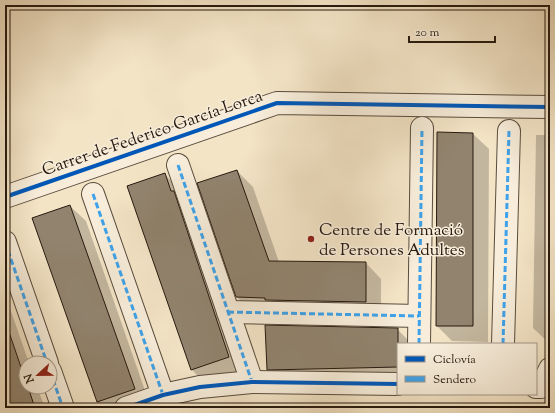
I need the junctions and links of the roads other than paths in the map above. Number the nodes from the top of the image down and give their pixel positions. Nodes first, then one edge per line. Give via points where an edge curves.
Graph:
1 (550, 107) edge
2 (422, 128) dead end
3 (509, 131) dead end
4 (178, 165) dead end
5 (93, 194) dead end
6 (5, 197) edge
7 (5, 242) edge
8 (228, 312) junction
9 (419, 316) junction
10 (419, 343) edge
11 (503, 343) edge
12 (44, 355) edge
13 (550, 369) edge
14 (252, 382) junction
15 (397, 384) edge
16 (537, 387) edge
17 (58, 394) edge
18 (163, 395) junction
19 (63, 408) edge
20 (126, 408) edge

1 - 6 street, Carrer de Federico García Lorca via 277,103
2 - 9 street
3 - 11 street
4 - 8 street
5 - 18 street
7 - 12 street
8 - 9 street
8 - 14 street
9 - 10 street
13 - 16 street via 541,387
14 - 15 street
14 - 18 street via 200,387
17 - 19 street
18 - 20 street

